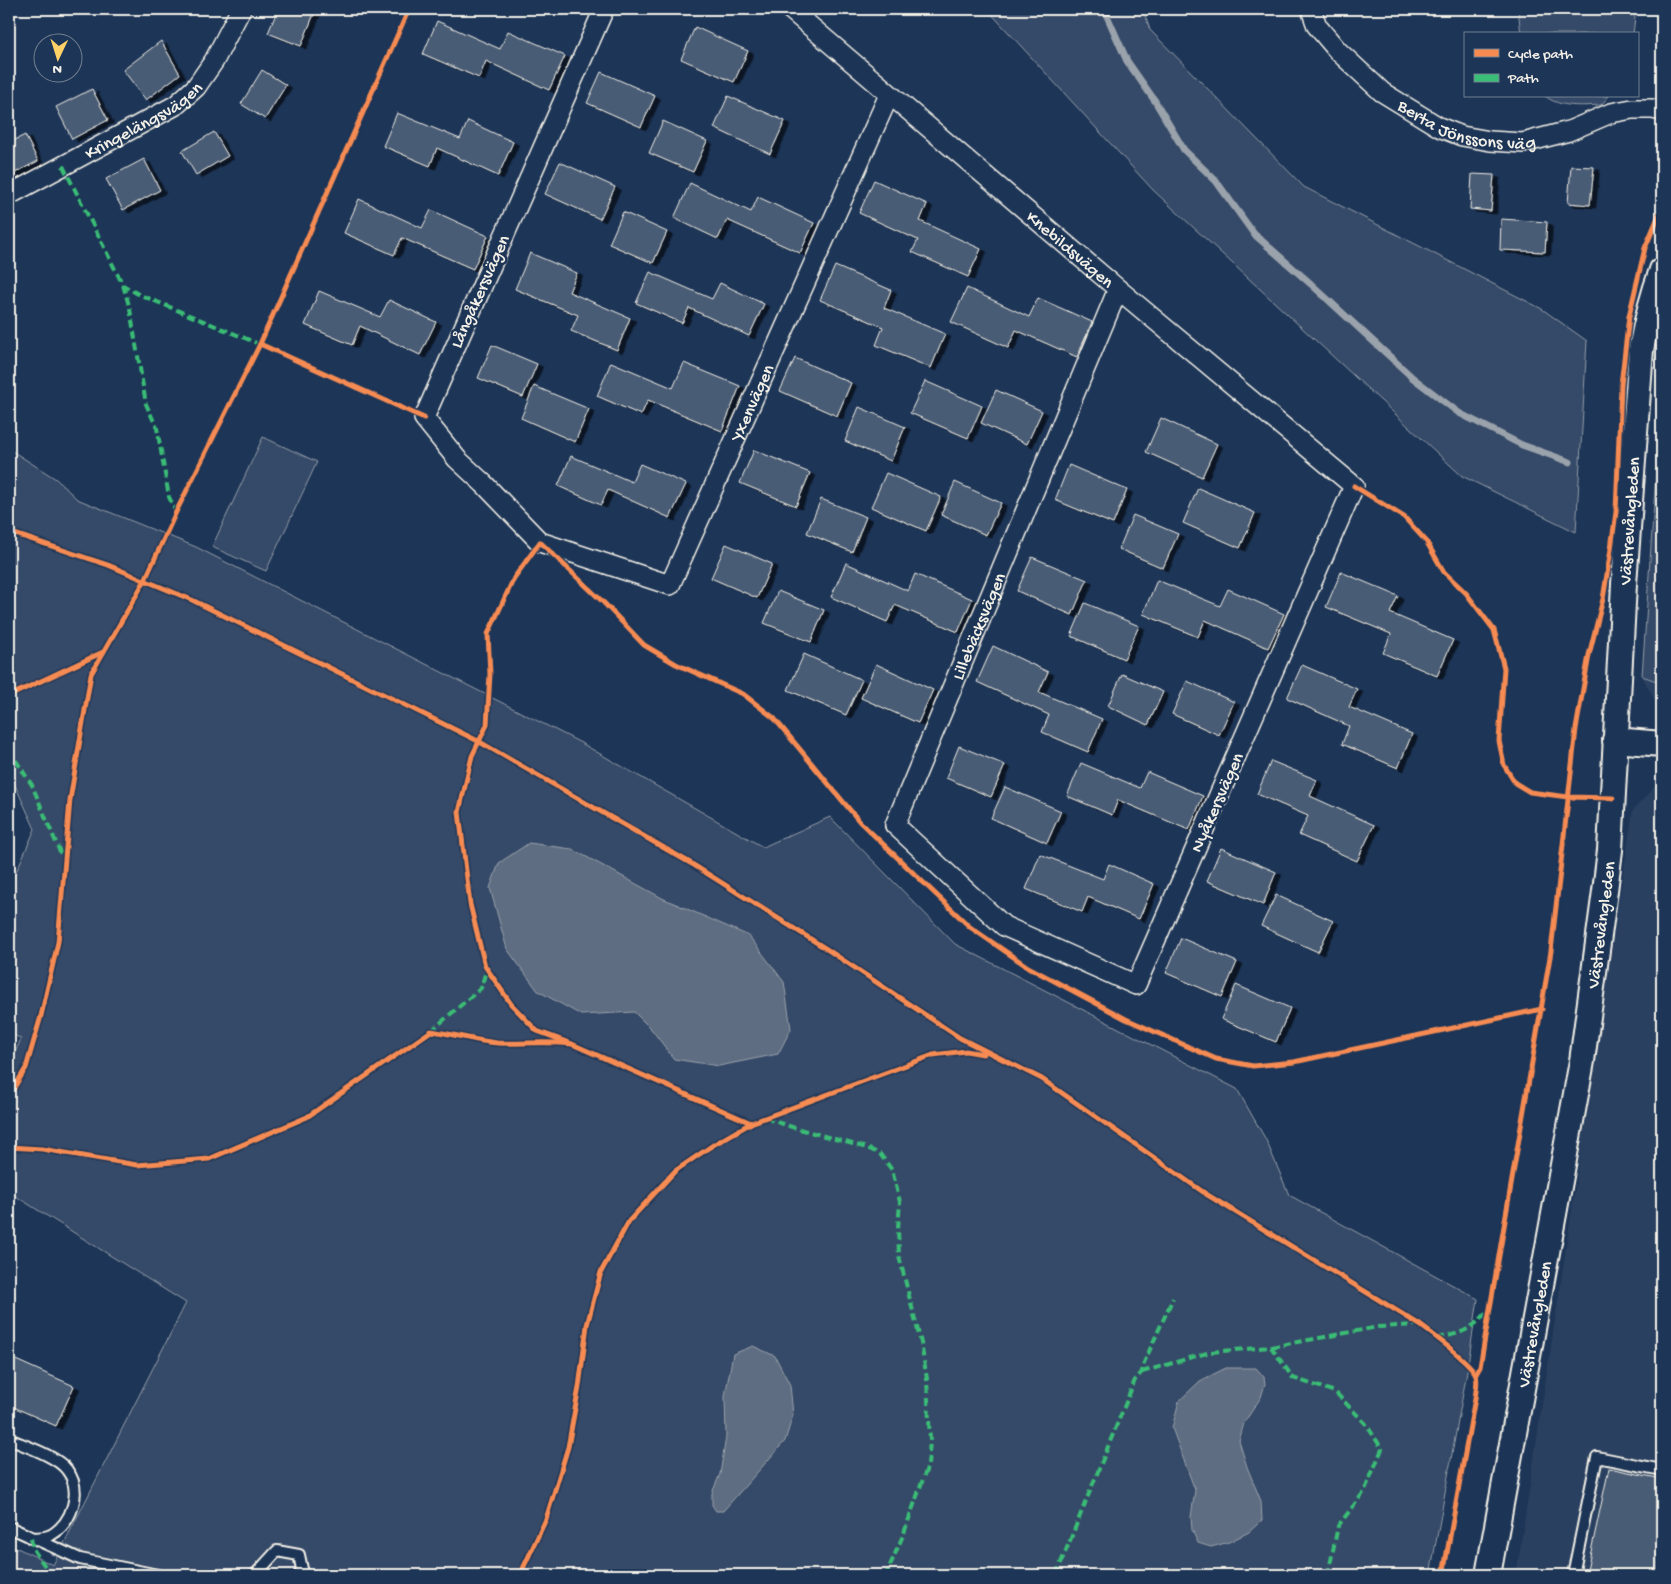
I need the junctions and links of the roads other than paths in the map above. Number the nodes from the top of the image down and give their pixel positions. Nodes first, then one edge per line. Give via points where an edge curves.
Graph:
1 (241, 9) edge
2 (604, 9) edge
3 (790, 9) edge
4 (1311, 9) edge
5 (889, 94) junction
6 (1662, 111) edge
7 (9, 195) edge
8 (1662, 270) edge
9 (1118, 289) junction
10 (1354, 486) joint
11 (540, 542) joint
12 (1615, 740) junction
13 (1662, 744) edge
14 (1004, 926) joint
15 (9, 1439) edge
16 (1662, 1470) edge
17 (9, 1527) edge
18 (31, 1538) junction
19 (158, 1575) edge
20 (254, 1575) edge
21 (300, 1575) edge
22 (1488, 1575) edge
23 (1574, 1575) edge

1 - 7 street, Kringelängsvägen via 214,61 196,87 176,105
2 - 11 street, Långåkersvägen via 424,418 457,459
3 - 5 street, Knebildsvägen
4 - 6 street, Berta Jönssons väg via 1317,26 1338,51 1382,92 1440,127 1462,136 1490,142 1523,143 1569,131 1611,113
5 - 9 street, Knebildsvägen
5 - 11 street, Yxenvägen via 670,585
8 - 12 street, Västrevångleden via 1646,317 1641,350
9 - 10 street, Knebildsvägen
9 - 14 street, Lillebäcksvägen via 895,825
10 - 14 street, Nyåkersvägen via 1136,985
12 - 13 street
12 - 22 street, Västrevångleden via 1610,850 1582,1061
15 - 18 lane via 66,1468 75,1486 72,1509 60,1527 45,1537
16 - 23 lane via 1597,1457
17 - 18 lane
18 - 19 lane via 80,1559
20 - 21 lane via 277,1551 299,1555

